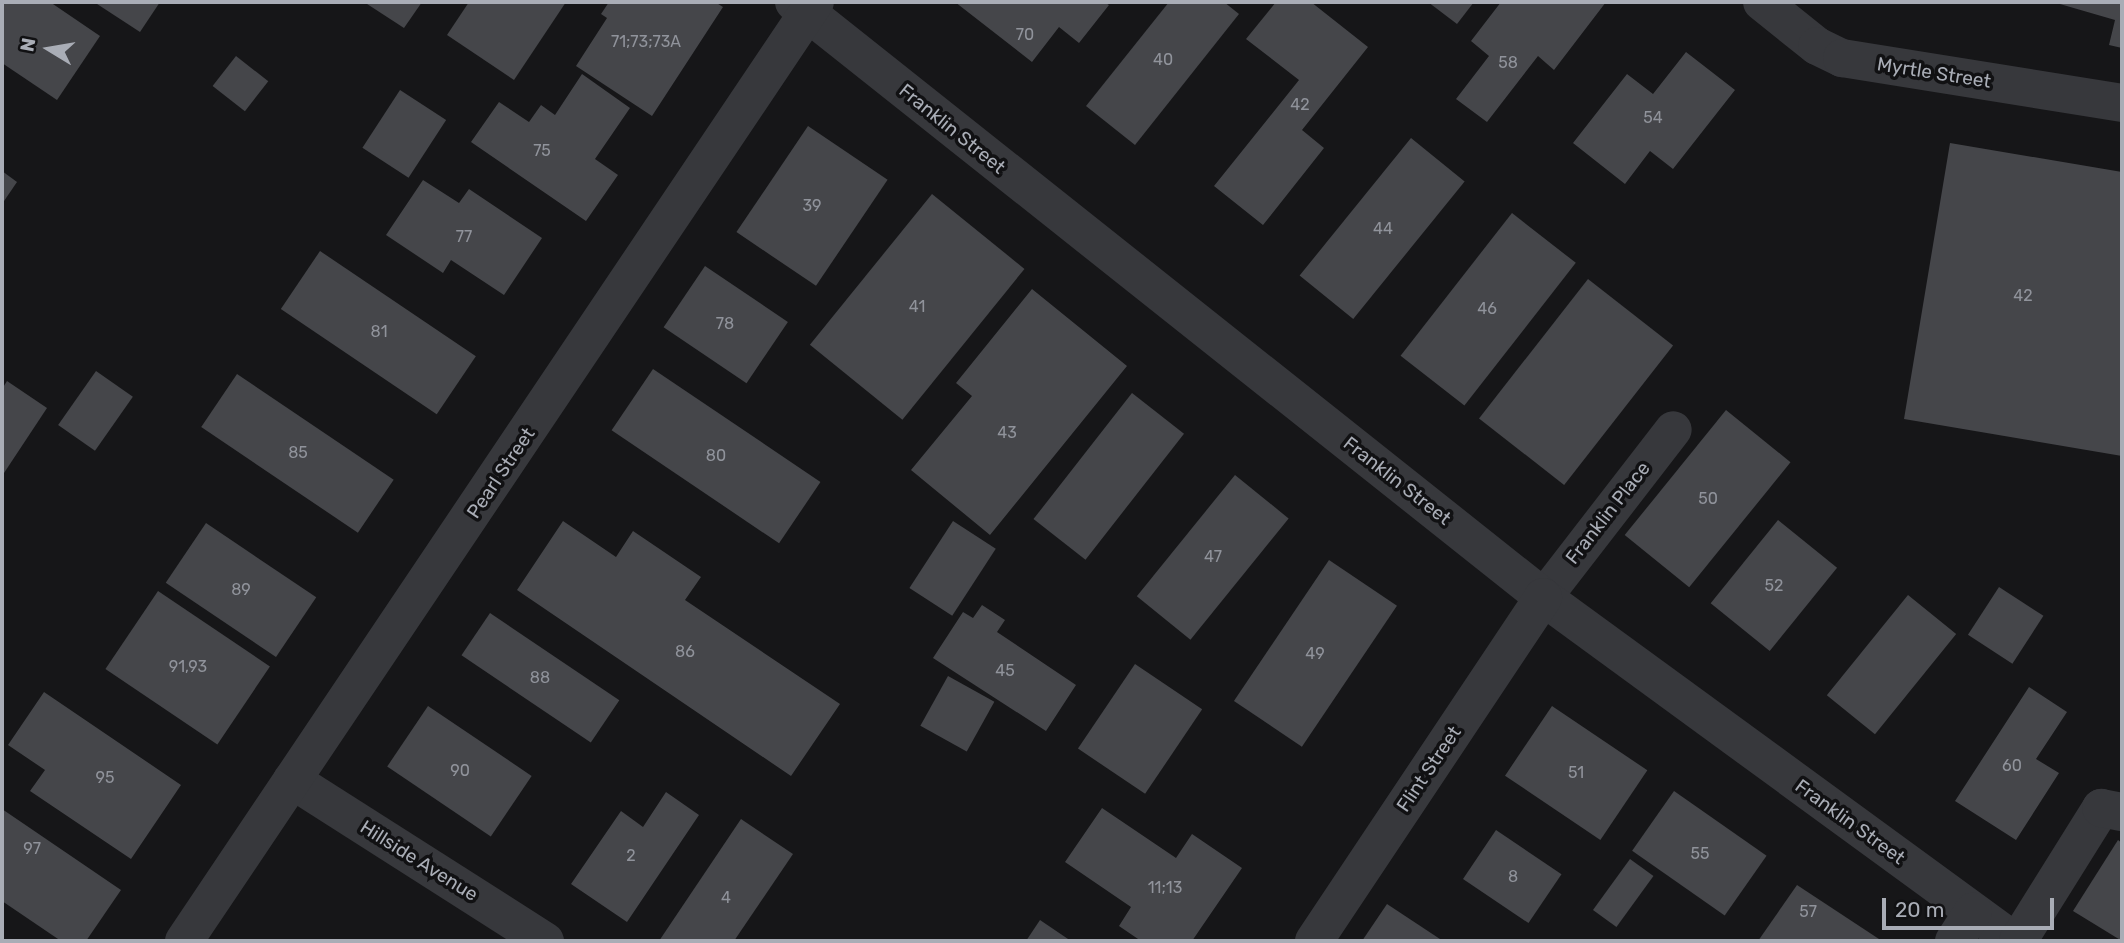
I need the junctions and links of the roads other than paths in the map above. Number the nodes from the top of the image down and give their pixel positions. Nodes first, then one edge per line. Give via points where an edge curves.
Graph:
1 (1762, 2) edge
2 (805, 6) edge
3 (2122, 103) edge
4 (1673, 429) dead end
5 (1544, 597) junction
6 (292, 780) junction
7 (2122, 812) edge
8 (1964, 927) edge
9 (184, 941) edge
10 (545, 941) edge
11 (1314, 941) edge
12 (2016, 941) edge

1 - 3 street, Myrtle Street via 1817,46 1842,58
2 - 5 street, Franklin Street
2 - 6 street, Pearl Street
4 - 5 street, Franklin Place
5 - 8 street, Franklin Street
5 - 11 street, Flint Street
6 - 9 street, Pearl Street
6 - 10 street, Hillside Avenue
7 - 12 street via 2101,808
8 - 12 street, Franklin Street

